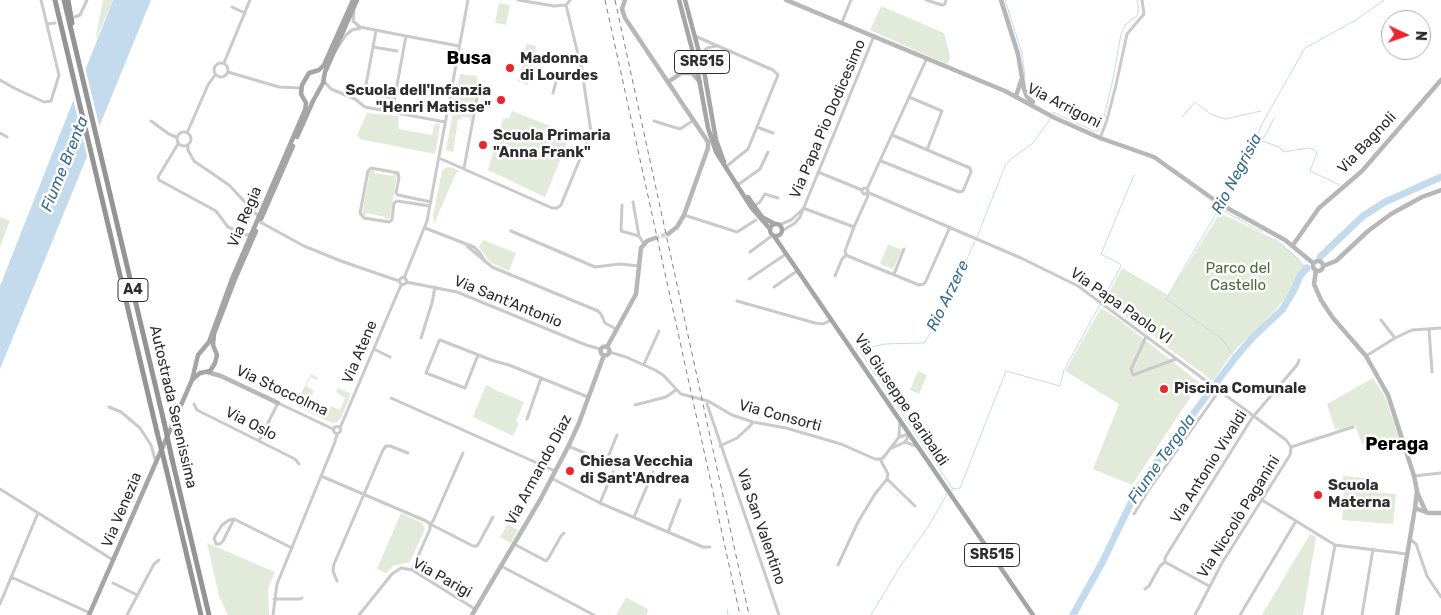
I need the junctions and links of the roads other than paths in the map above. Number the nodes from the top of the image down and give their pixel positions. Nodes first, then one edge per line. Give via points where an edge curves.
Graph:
1 (41, 0) edge
2 (55, 0) edge
3 (64, 0) edge
4 (68, 0) edge
5 (87, 0) edge
6 (250, 0) edge
7 (353, 0) edge
8 (358, 0) edge
9 (468, 0) edge
10 (518, 0) edge
11 (570, 0) edge
12 (625, 0) edge
13 (679, 0) edge
14 (685, 0) edge
15 (787, 0) edge
16 (852, 0) edge
17 (926, 0) edge
18 (946, 0) edge
19 (1001, 0) edge
20 (1142, 0) edge
21 (566, 5) junction
22 (232, 7) dead end
23 (245, 13) junction
24 (75, 17) dead end
25 (842, 22) junction
26 (55, 23) dead end
27 (48, 24) junction
28 (362, 28) junction
29 (376, 31) junction
30 (72, 34) junction
31 (406, 36) junction
32 (695, 36) junction
33 (874, 36) junction
34 (373, 46) junction
35 (459, 46) junction
36 (717, 46) junction
37 (693, 49) junction
38 (397, 51) dead end
39 (700, 55) junction
40 (332, 56) junction
41 (927, 58) junction
42 (224, 63) junction
43 (582, 70) junction
44 (315, 71) junction
45 (228, 72) junction
46 (680, 74) junction
47 (215, 75) junction
48 (323, 79) junction
49 (0, 80) edge
50 (1441, 80) edge
51 (668, 82) junction
52 (700, 82) junction
53 (1021, 87) junction
54 (301, 88) junction
55 (331, 89) junction
56 (320, 91) junction
57 (1006, 92) junction
58 (478, 93) dead end
59 (553, 93) dead end
60 (1016, 96) junction
61 (304, 97) junction
62 (909, 97) junction
63 (314, 98) junction
64 (394, 98) junction
65 (1043, 111) junction
66 (392, 112) junction
67 (694, 120) junction
68 (151, 121) dead end
69 (654, 121) dead end
70 (446, 122) junction
71 (758, 127) junction
72 (187, 133) junction
73 (773, 133) dead end
74 (0, 134) edge
75 (892, 136) junction
76 (7, 137) dead end
77 (176, 137) junction
78 (1100, 138) junction
79 (178, 144) junction
80 (188, 144) junction
81 (927, 150) junction
82 (718, 152) junction
83 (768, 152) dead end
84 (439, 158) junction
85 (881, 160) junction
86 (727, 166) junction
87 (464, 168) junction
88 (818, 172) junction
89 (739, 184) junction
90 (1441, 190) edge
91 (867, 191) junction
92 (778, 198) dead end
93 (633, 202) dead end
94 (430, 204) junction
95 (622, 206) dead end
96 (754, 206) junction
97 (802, 209) junction
98 (684, 215) junction
99 (259, 219) junction
100 (758, 220) junction
101 (777, 224) junction
102 (854, 227) junction
103 (950, 227) junction
104 (425, 228) junction
105 (770, 230) junction
106 (511, 231) dead end
107 (782, 232) junction
108 (252, 234) junction
109 (668, 234) tunnel mouth
110 (774, 235) junction
111 (640, 236) junction
112 (655, 238) tunnel mouth
113 (644, 244) junction
114 (781, 244) junction
115 (1293, 245) junction
116 (904, 249) dead end
117 (750, 252) dead end
118 (786, 254) junction
119 (846, 254) junction
120 (1313, 263) junction
121 (640, 266) junction
122 (1323, 266) junction
123 (1316, 270) junction
124 (797, 271) junction
125 (894, 274) junction
126 (835, 276) dead end
127 (404, 278) junction
128 (749, 279) dead end
129 (399, 281) junction
130 (406, 282) junction
131 (401, 285) junction
132 (435, 287) junction
133 (774, 287) dead end
134 (738, 301) dead end
135 (831, 320) junction
136 (1381, 320) dead end
137 (1441, 328) edge
138 (1430, 329) junction
139 (617, 330) junction
140 (659, 331) dead end
141 (1146, 336) junction
142 (422, 338) dead end
143 (1395, 338) junction
144 (204, 347) junction
145 (214, 348) junction
146 (374, 349) junction
147 (600, 349) junction
148 (608, 349) junction
149 (478, 355) junction
150 (604, 355) junction
151 (1366, 356) junction
152 (390, 357) dead end
153 (1176, 359) junction
154 (1299, 360) dead end
155 (215, 363) junction
156 (196, 364) junction
157 (644, 364) junction
158 (205, 372) junction
159 (1432, 372) dead end
160 (220, 376) junction
161 (541, 378) junction
162 (192, 380) junction
163 (676, 390) junction
164 (1218, 390) junction
165 (588, 397) junction
166 (391, 398) dead end
167 (278, 403) junction
168 (194, 404) dead end
169 (635, 404) dead end
170 (707, 404) dead end
171 (108, 407) dead end
172 (176, 414) joint
173 (1253, 416) junction
174 (527, 419) dead end
175 (900, 420) junction
176 (752, 422) junction
177 (340, 428) junction
178 (1353, 428) dead end
179 (333, 429) junction
180 (337, 434) junction
181 (910, 434) junction
182 (617, 435) dead end
183 (899, 437) junction
184 (259, 441) junction
185 (905, 442) junction
186 (568, 446) junction
187 (720, 446) junction
188 (1292, 447) junction
189 (892, 448) junction
190 (920, 448) junction
191 (463, 453) dead end
192 (408, 454) dead end
193 (880, 459) junction
194 (157, 460) junction
195 (299, 464) dead end
196 (555, 472) junction
197 (613, 472) dead end
198 (653, 472) dead end
199 (1441, 472) edge
200 (321, 476) junction
201 (1414, 476) junction
202 (551, 478) junction
203 (888, 479) junction
204 (0, 489) edge
205 (1417, 491) junction
206 (364, 494) junction
207 (680, 500) dead end
208 (1262, 500) junction
209 (600, 503) junction
210 (915, 506) dead end
211 (1415, 508) junction
212 (1426, 512) junction
213 (38, 513) junction
214 (1441, 513) edge
215 (1134, 514) dead end
216 (493, 517) dead end
217 (634, 518) junction
218 (234, 519) junction
219 (1296, 521) junction
220 (430, 524) junction
221 (668, 532) junction
222 (564, 533) dead end
223 (1410, 539) junction
224 (514, 544) junction
225 (1335, 545) junction
226 (292, 548) junction
227 (710, 548) dead end
228 (1373, 549) junction
229 (1407, 554) junction
230 (114, 560) junction
231 (159, 560) dead end
232 (1165, 562) junction
233 (838, 565) dead end
234 (501, 566) junction
235 (412, 570) junction
236 (11, 577) junction
237 (337, 581) dead end
238 (113, 583) dead end
239 (1209, 586) junction
240 (1145, 589) dead end
241 (137, 595) junction
242 (1441, 597) edge
243 (302, 598) dead end
244 (274, 599) junction
245 (0, 604) edge
246 (475, 609) junction
247 (90, 614) edge
248 (127, 615) edge
249 (201, 615) edge
250 (210, 615) edge
251 (273, 615) edge
252 (359, 615) edge
253 (472, 615) edge
254 (594, 615) edge
255 (780, 615) edge
256 (1033, 615) edge
257 (1195, 615) edge
258 (1240, 615) edge
259 (1322, 615) edge
260 (1362, 615) edge
261 (1396, 615) edge

1 - 27 street
2 - 249 highway, Autostrada Serenissima / A4, bridge
3 - 30 highway, Autostrada Serenissima / A4
4 - 30 highway
5 - 24 street via 80,15
6 - 23 street
7 - 44 main road via 324,65
8 - 28 street via 353,17 355,24
8 - 40 main road, Via Regia
9 - 35 street
10 - 21 street
11 - 21 street
12 - 51 street via 622,9 625,18
13 - 37 main road, SR515
14 - 32 main road, SR515
15 - 25 street, Via Arrigoni
16 - 25 street
17 - 18 street via 942,6
19 - 53 street via 1018,54
20 - 78 street via 1144,14 1126,36
21 - 43 street
22 - 23 street
23 - 42 street
25 - 33 street, Via Arrigoni
26 - 27 street
27 - 49 street via 59,74 51,101 44,102
28 - 29 street
28 - 40 street via 346,35
29 - 31 street
29 - 34 street
30 - 250 highway, Autostrada Serenissima / A4, bridge
31 - 35 street
31 - 64 street
32 - 36 street
32 - 39 main road, SR515
33 - 41 street, Via Arrigoni
33 - 88 street, Via Papa Pio Dodicesimo
34 - 38 street
34 - 64 street via 366,92
35 - 70 street
36 - 39 street via 707,48
36 - 71 street via 777,73
37 - 46 street via 688,65
37 - 52 main road, SR515
39 - 82 main road, SR515
40 - 48 main road, Via Regia
41 - 57 street, Via Arrigoni
41 - 62 street
42 - 45 street
42 - 47 street via 212,66
43 - 59 street via 559,76
43 - 87 street via 591,132 562,203 557,208
44 - 48 main road
44 - 54 main road via 307,74
45 - 47 street via 222,77
45 - 54 street via 279,87
46 - 51 street
46 - 52 street via 692,74
47 - 72 street via 204,92
48 - 55 street
48 - 56 main road, Via Regia
50 - 115 street, Via Bagnoli via 1362,172 1324,202
51 - 67 street
52 - 82 main road, SR515 via 708,128
53 - 57 street
53 - 60 street
53 - 65 street
54 - 61 main road, Via Regia
55 - 56 street
55 - 66 street via 366,107
56 - 63 main road, Via Regia
57 - 60 street, Via Arrigoni
58 - 87 street
60 - 65 street, Via Arrigoni
61 - 63 main road
61 - 99 main road, Via Regia via 305,110
62 - 75 street
62 - 81 street via 942,111
63 - 99 main road, Via Regia
64 - 66 street
65 - 78 street, Via Arrigoni
66 - 70 street
67 - 69 street via 680,129
67 - 98 street via 707,139 708,148
68 - 77 street
70 - 84 street
71 - 73 street
71 - 86 street via 747,151
72 - 77 street via 180,132
72 - 80 street via 191,139
74 - 76 street
75 - 81 street
75 - 85 street
77 - 79 street
78 - 115 street, Via Arrigoni via 1154,157 1222,205
79 - 80 street
79 - 108 street via 158,178 216,211 228,227
80 - 99 street via 194,161 229,185
81 - 85 street via 971,169 962,192
82 - 86 main road, Via Giuseppe Garibaldi / SR515
82 - 100 main road, Via Giuseppe Garibaldi / SR515
83 - 89 street via 760,169
84 - 87 street
84 - 94 street
85 - 91 street
86 - 89 main road, Via Giuseppe Garibaldi / SR515
88 - 91 street
88 - 97 street, Via Papa Pio Dodicesimo
89 - 96 main road, Via Giuseppe Garibaldi / SR515
90 - 122 street via 1391,214 1336,261
91 - 102 street via 868,196
91 - 103 street, Via Papa Paolo VI
92 - 96 street via 766,194
93 - 111 street
94 - 94 street via 398,195 398,173 371,168 360,213 364,218 389,222 397,201
94 - 104 street
95 - 111 street via 621,231
96 - 101 main road, Via Giuseppe Garibaldi / SR515 via 764,219
97 - 101 street, Via Papa Pio Dodicesimo via 791,220
97 - 102 street
97 - 107 street, Via Papa Pio Dodicesimo via 799,219
98 - 100 street via 737,232
98 - 109 street
99 - 108 main road, Via Regia
99 - 129 street via 294,242
99 - 145 main road, Via Regia via 214,334
100 - 105 main road, Via Giuseppe Garibaldi / SR515
101 - 105 main road
101 - 107 main road, Via Giuseppe Garibaldi / SR515
102 - 119 street
103 - 125 street via 924,284 919,285
103 - 141 street, Via Papa Paolo VI via 1078,286
104 - 127 street
104 - 139 street via 477,250 492,267 598,311 605,323
105 - 110 main road, Via Giuseppe Garibaldi / SR515
106 - 121 street via 595,267
107 - 110 main road
107 - 114 main road, Via Giuseppe Garibaldi / SR515
108 - 144 main road, Via Regia
110 - 114 main road, Via Giuseppe Garibaldi / SR515
110 - 117 street
111 - 113 street
112 - 113 street
113 - 121 street via 640,251
114 - 118 main road, Via Giuseppe Garibaldi / SR515
115 - 120 street, Via Arrigoni
116 - 125 street
118 - 124 main road, Via Giuseppe Garibaldi / SR515
118 - 128 street
119 - 125 street
119 - 126 street
120 - 122 street via 1319,261
120 - 123 street
121 - 139 street via 636,294
122 - 123 street
123 - 151 street via 1314,284 1321,300
124 - 133 street
124 - 135 main road, Via Giuseppe Garibaldi / SR515
127 - 129 street
127 - 130 street
129 - 131 street
130 - 131 street
130 - 132 street, Via Sant'Antonio
131 - 146 street, Via Atene
132 - 142 street
132 - 147 street, Via Sant'Antonio via 464,294
134 - 135 street via 814,323 823,324
135 - 175 main road, Via Giuseppe Garibaldi / SR515
136 - 143 street
137 - 138 street
138 - 143 street via 1412,330
138 - 159 street
139 - 148 street
140 - 157 street
141 - 153 street, Via Papa Paolo VI
141 - 153 street via 1131,369 1133,375
143 - 151 street
144 - 145 main road
144 - 156 main road, Via Regia
145 - 155 main road, Via Regia via 217,355
146 - 152 street
146 - 177 street, Via Atene
147 - 148 street via 603,346
147 - 150 street
148 - 150 street
148 - 157 street, Via Consorti
149 - 149 street via 440,340 426,372 465,388
149 - 161 street
150 - 165 street, Via Armando Diaz
151 - 201 street via 1391,401
153 - 164 street, Via Papa Paolo VI
154 - 173 street, Via Antonio Vivaldi
155 - 158 main road, Via Regia
155 - 160 street, Via Stoccolma
156 - 158 main road
156 - 162 main road, Via Regia
157 - 163 street, Via Consorti via 660,373
158 - 160 street, Via Stoccolma
158 - 162 main road, Via Regia
160 - 167 street, Via Stoccolma
161 - 165 street
161 - 174 street
162 - 172 main road, Via Regia
163 - 169 street via 666,397
163 - 176 street, Via Consorti
164 - 173 street, Via Papa Paolo VI
164 - 215 street
165 - 186 street, Via Armando Diaz
166 - 196 street
167 - 179 street, Via Stoccolma
167 - 184 street
168 - 184 street, Via Oslo via 197,410
170 - 187 street, Via San Valentino
171 - 194 street via 121,412 140,428
172 - 194 main road, Via Venezia
173 - 188 street, Via Papa Paolo VI
173 - 232 street, Via Antonio Vivaldi
175 - 181 main road, Via Giuseppe Garibaldi / SR515
175 - 183 street
176 - 187 street via 737,438
176 - 193 street, Via Consorti via 786,428
177 - 179 street via 336,426
177 - 180 street, Via Atene
178 - 188 street, Via Niccolò Paganini
179 - 180 street
180 - 200 street, Via Atene
181 - 183 street
181 - 185 street
181 - 190 main road, Via Giuseppe Garibaldi / SR515
182 - 186 street via 606,462
183 - 189 street
184 - 195 street, Via Oslo
185 - 189 street
185 - 190 street
186 - 196 street, Via Armando Diaz
187 - 255 street, Via San Valentino
188 - 208 street, Via Niccolò Paganini
189 - 193 street
190 - 256 main road, Via Giuseppe Garibaldi / SR515
191 - 220 street
192 - 206 street via 385,447
193 - 203 street
194 - 230 main road, Via Venezia
196 - 202 street, Via Armando Diaz
197 - 209 street
198 - 217 street
199 - 201 street
200 - 206 street
200 - 226 street, Via Atene
201 - 205 street
202 - 209 street
202 - 224 street, Via Armando Diaz
203 - 210 street
203 - 233 street via 858,522
204 - 213 street
205 - 211 street
205 - 212 street
206 - 220 street
206 - 237 street via 333,567
207 - 221 street
208 - 219 street
208 - 239 street, Via Niccolò Paganini
209 - 217 street
211 - 212 street
211 - 223 street
212 - 214 street
213 - 230 street
213 - 236 street
216 - 220 street via 475,546
217 - 221 street
218 - 218 street via 222,525 214,538 216,544 223,541
218 - 226 street
219 - 225 street
219 - 258 street
220 - 235 street
221 - 227 street
222 - 224 street via 546,561
223 - 229 street
223 - 242 street via 1416,544 1427,576
224 - 234 street, Via Armando Diaz
225 - 228 street
225 - 259 street
226 - 244 street, Via Atene
228 - 229 street
228 - 260 street
229 - 261 street
230 - 247 main road, Via Venezia
231 - 241 street
232 - 239 street
232 - 240 street, Via Antonio Vivaldi
234 - 246 street, Via Armando Diaz
234 - 254 street
235 - 246 street, Via Parigi
235 - 252 street, Via Parigi via 401,568 394,572
236 - 245 street
236 - 247 street
238 - 241 street
239 - 257 street, Via Niccolò Paganini
241 - 248 street
243 - 244 street
244 - 251 street, Via Atene
246 - 253 street, Via Armando Diaz

